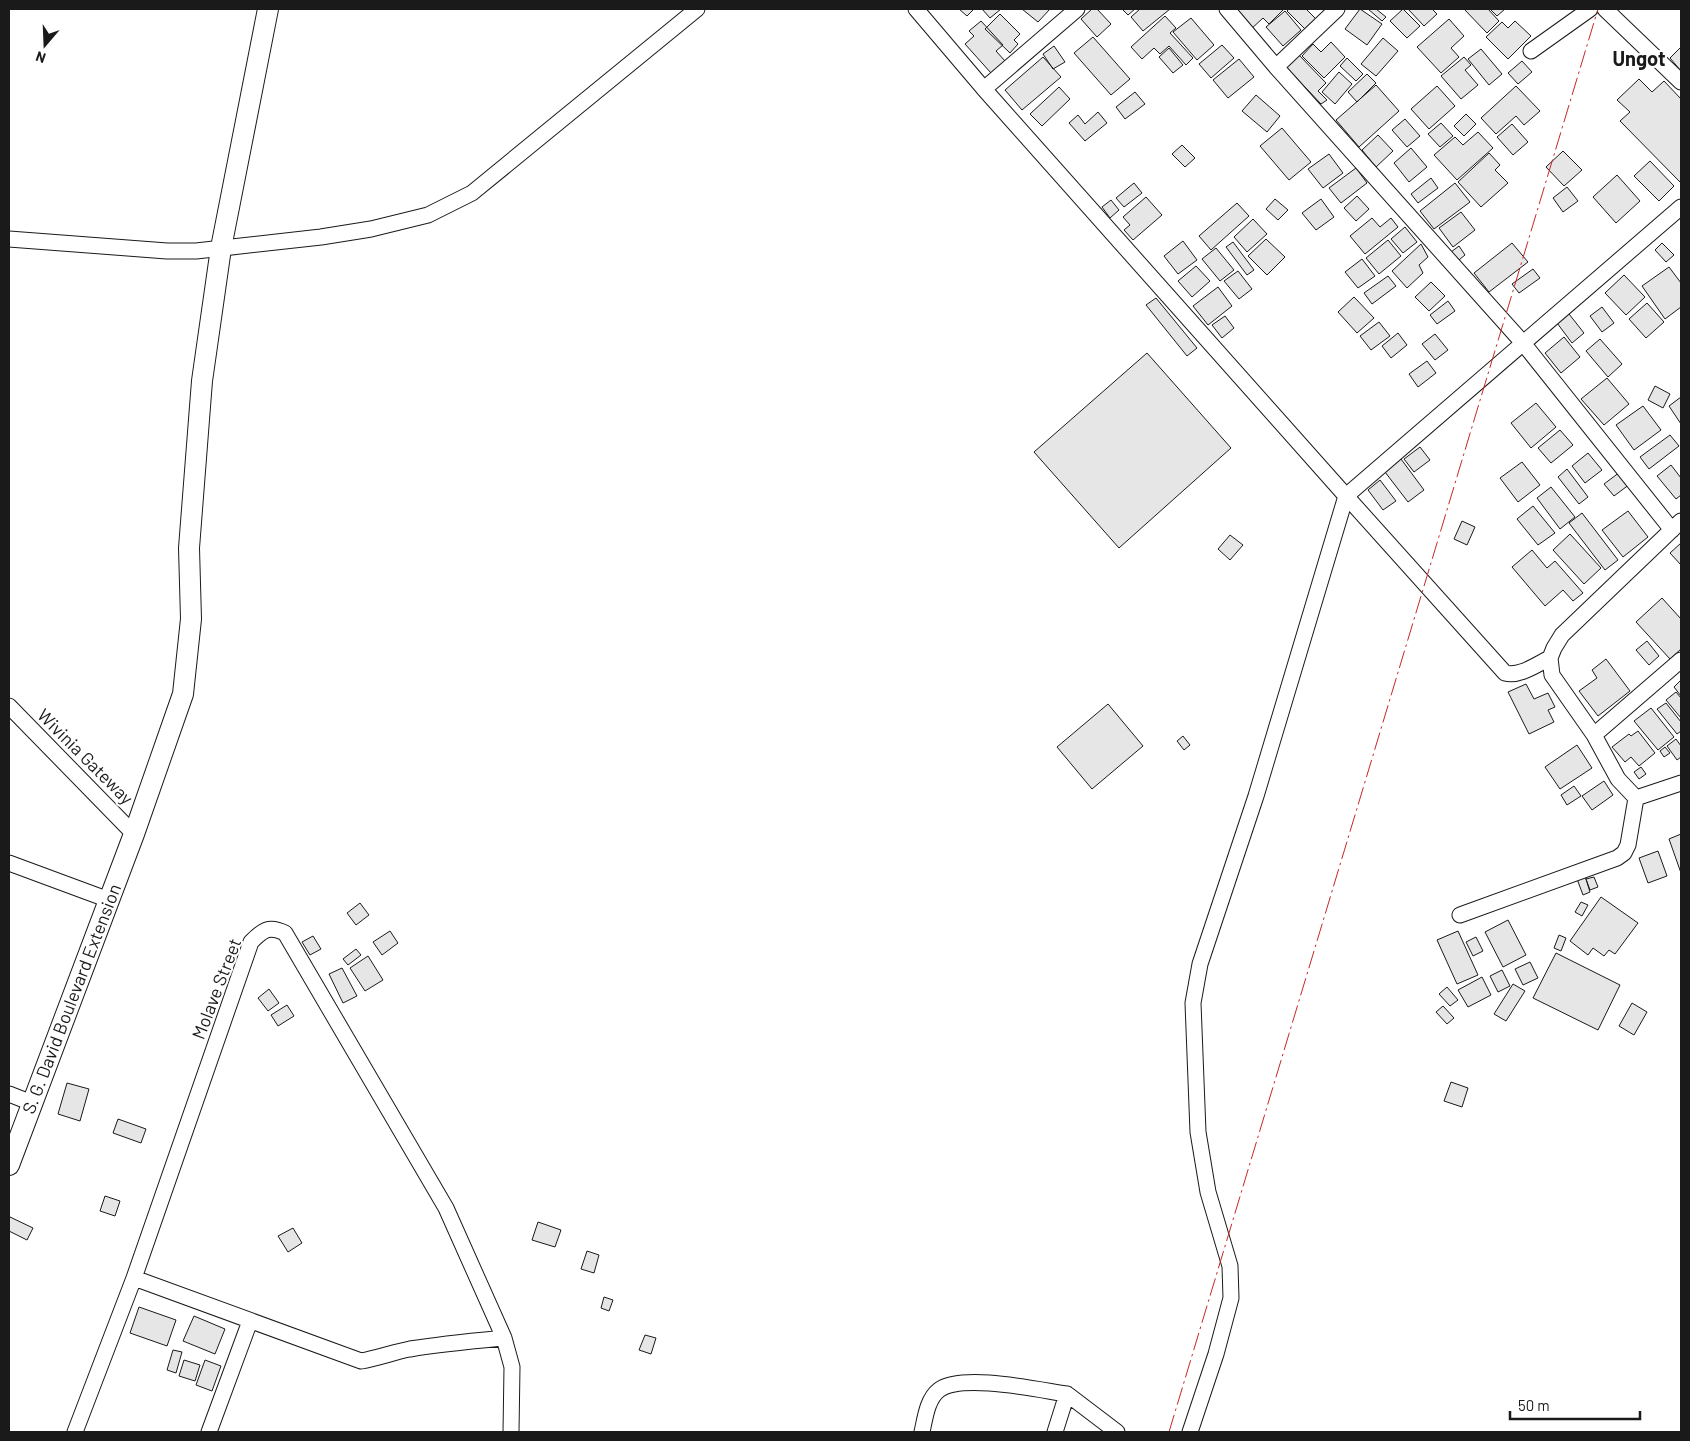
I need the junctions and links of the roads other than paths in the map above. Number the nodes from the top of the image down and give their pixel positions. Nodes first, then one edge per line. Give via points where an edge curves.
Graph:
1 (268, 9) edge
2 (697, 9) edge
3 (916, 9) edge
4 (1077, 9) edge
5 (1226, 9) edge
6 (1337, 9) edge
7 (1590, 9) edge
8 (1605, 9) edge
9 (1531, 51) dead end
10 (1276, 68) junction
11 (1681, 82) edge
12 (984, 89) junction
13 (1681, 207) edge
14 (9, 239) edge
15 (221, 248) junction
16 (1523, 343) junction
17 (1346, 496) junction
18 (1677, 525) edge
19 (1550, 658) junction
20 (1681, 660) edge
21 (9, 706) edge
22 (1594, 735) junction
23 (1681, 783) edge
24 (1636, 798) junction
25 (134, 834) junction
26 (9, 863) edge
27 (109, 900) junction
28 (1460, 915) dead end
29 (9, 1094) edge
30 (32, 1103) junction
31 (9, 1165) edge
32 (134, 1278) junction
33 (250, 1321) junction
34 (504, 1338) junction
35 (1067, 1394) junction
36 (75, 1432) edge
37 (209, 1432) edge
38 (511, 1432) edge
39 (922, 1432) edge
40 (1055, 1432) edge
41 (1117, 1432) edge
42 (1190, 1432) edge

1 - 15 street, S. G. David Boulevard Extension
2 - 15 street via 472,193 448,206 428,215 371,229
3 - 12 street
4 - 12 street
5 - 10 street
6 - 10 street
7 - 9 street
8 - 11 street
10 - 16 street
12 - 17 street
13 - 16 street
14 - 15 street via 168,251
15 - 25 street, S. G. David Boulevard Extension via 202,381 189,548 191,619 184,694
16 - 17 street
16 - 18 street
17 - 19 street via 1505,673 1526,670
17 - 42 street via 1256,796 1200,964 1193,1003 1198,1132 1208,1192 1230,1266 1230,1298 1216,1354
18 - 19 street via 1562,635
19 - 22 street via 1552,675
20 - 22 street
21 - 25 street, Wivinia Gateway
22 - 24 street via 1618,779
23 - 24 street
24 - 28 street via 1628,845 1617,858
25 - 27 street, S. G. David Boulevard Extension
26 - 27 street
27 - 30 street, S. G. David Boulevard Extension
29 - 30 street
30 - 31 street, S. G. David Boulevard Extension
32 - 33 street
32 - 34 street, Molave Street via 251,942 270,928 285,933 446,1208
32 - 36 street, Molave Street
33 - 34 street via 361,1361 442,1344
33 - 37 street
34 - 38 street via 512,1367
35 - 39 street via 977,1382 951,1386 939,1390 930,1401
35 - 40 street
35 - 41 street

